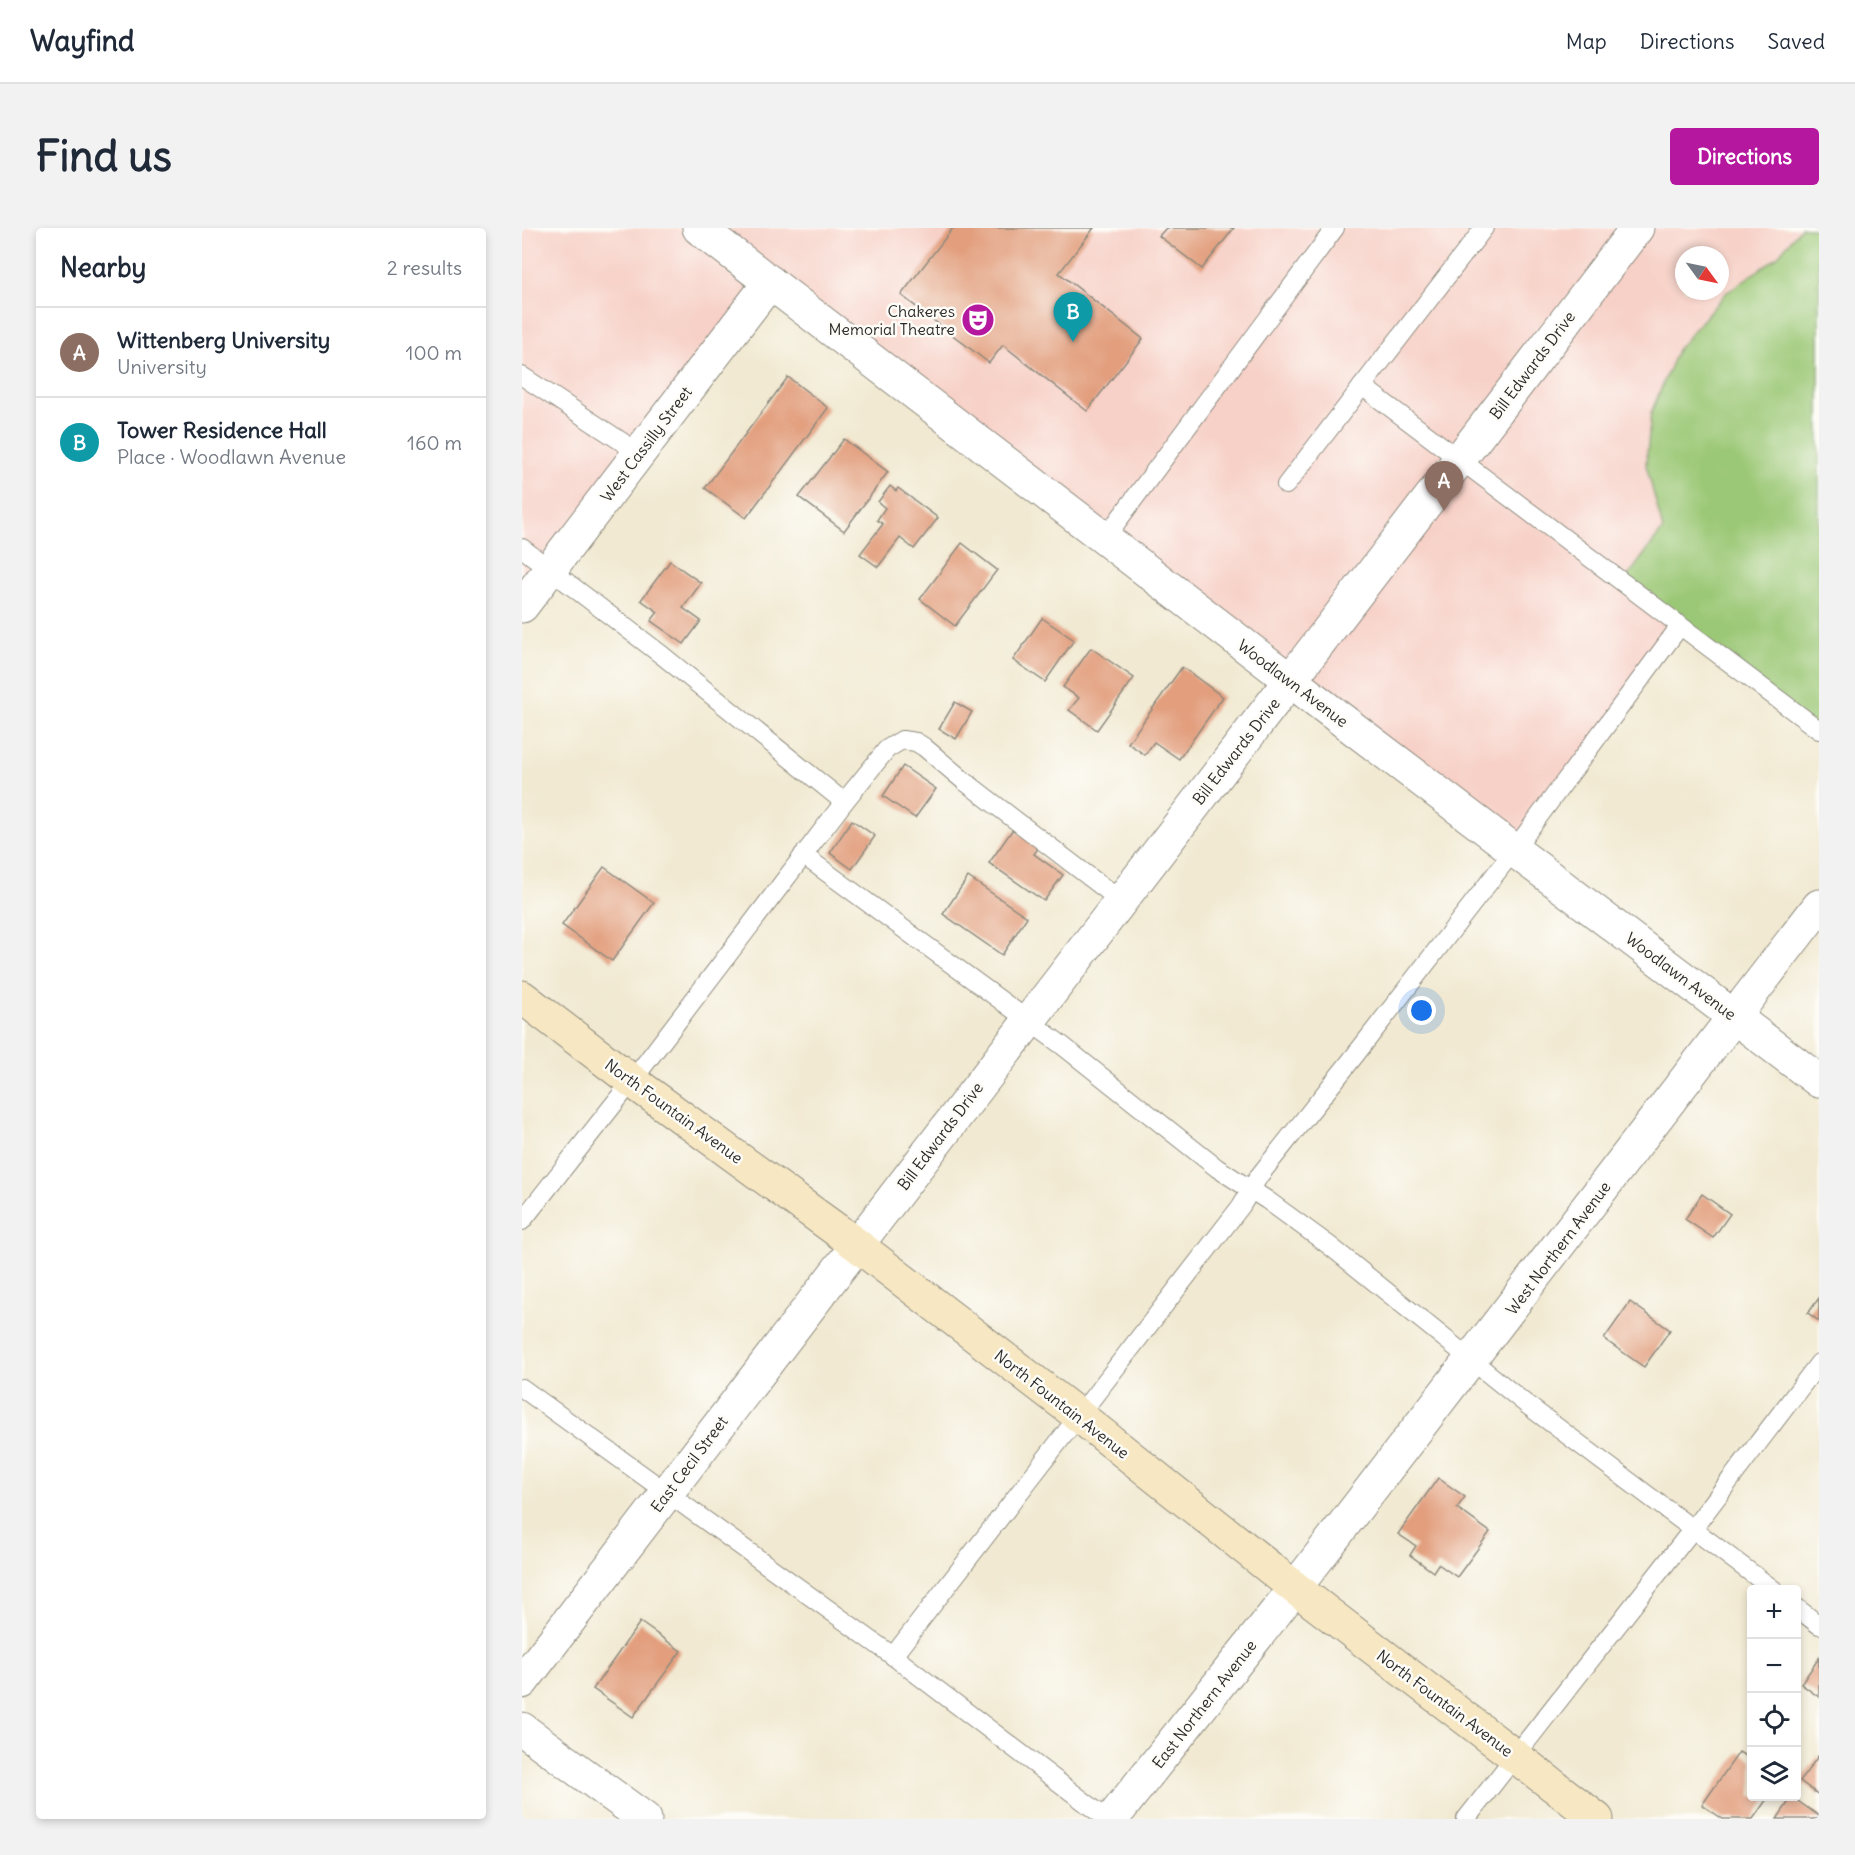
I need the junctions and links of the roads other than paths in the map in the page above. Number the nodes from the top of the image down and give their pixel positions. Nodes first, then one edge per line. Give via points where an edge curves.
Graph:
1 (699, 228) edge
2 (1335, 228) edge
3 (1484, 228) edge
4 (1637, 228) edge
5 (770, 282) junction
6 (522, 376) edge
7 (1362, 386) junction
8 (639, 453) junction
9 (1460, 460) junction
10 (1286, 485) dead end
11 (1105, 538) junction
12 (522, 548) edge
13 (550, 569) junction
14 (522, 606) edge
15 (1680, 626) junction
16 (1291, 681) junction
17 (1819, 730) edge
18 (844, 802) junction
19 (1514, 850) junction
20 (802, 855) junction
21 (1121, 901) junction
22 (1819, 906) edge
23 (522, 997) edge
24 (1734, 1017) junction
25 (1029, 1020) junction
26 (632, 1081) junction
27 (1819, 1081) edge
28 (1251, 1190) junction
29 (522, 1221) edge
30 (857, 1245) junction
31 (1471, 1360) junction
32 (1819, 1364) edge
33 (522, 1388) edge
34 (1078, 1415) junction
35 (667, 1493) junction
36 (1692, 1530) junction
37 (1767, 1585) edge
38 (1295, 1588) junction
39 (1801, 1610) edge
40 (1819, 1625) edge
41 (893, 1656) junction
42 (522, 1682) edge
43 (522, 1729) edge
44 (1515, 1756) junction
45 (645, 1819) edge
46 (1107, 1819) edge
47 (1112, 1819) edge
48 (1466, 1819) edge
49 (1597, 1819) edge

1 - 5 street, Woodlawn Avenue
2 - 11 lane
3 - 7 lane
4 - 9 street, Bill Edwards Drive
5 - 8 street, West Cassilly Street
5 - 11 street, Woodlawn Avenue
6 - 8 lane
7 - 9 lane
7 - 10 lane
8 - 13 street, West Cassilly Street
9 - 15 lane
9 - 16 street, Bill Edwards Drive
11 - 16 street, Woodlawn Avenue
12 - 13 lane
13 - 14 street, West Cassilly Street
13 - 18 lane
15 - 17 lane
15 - 19 lane
16 - 19 street, Woodlawn Avenue
16 - 21 street, Bill Edwards Drive
18 - 20 lane
18 - 21 lane via 887,749 902,740 916,742
19 - 24 street, Woodlawn Avenue
19 - 28 lane
20 - 25 lane
20 - 26 lane
21 - 25 street, Bill Edwards Drive
22 - 24 street, West Northern Avenue
23 - 26 street, North Fountain Avenue
24 - 27 street, Woodlawn Avenue
24 - 31 street, West Northern Avenue
25 - 28 lane via 1217,1168
25 - 30 street, Bill Edwards Drive
26 - 29 lane
26 - 30 street, North Fountain Avenue
28 - 31 lane via 1330,1246
28 - 34 lane
30 - 34 street, North Fountain Avenue
30 - 35 street, East Cecil Street
31 - 36 lane
31 - 38 street, West Northern Avenue
32 - 36 lane
33 - 35 lane
34 - 38 street, North Fountain Avenue
34 - 41 lane
35 - 41 lane
35 - 42 street, East Cecil Street
36 - 37 lane
36 - 44 lane
38 - 44 street, North Fountain Avenue
38 - 47 street, East Northern Avenue
39 - 40 lane
41 - 46 lane
43 - 45 street
44 - 48 lane
44 - 49 street, North Fountain Avenue

